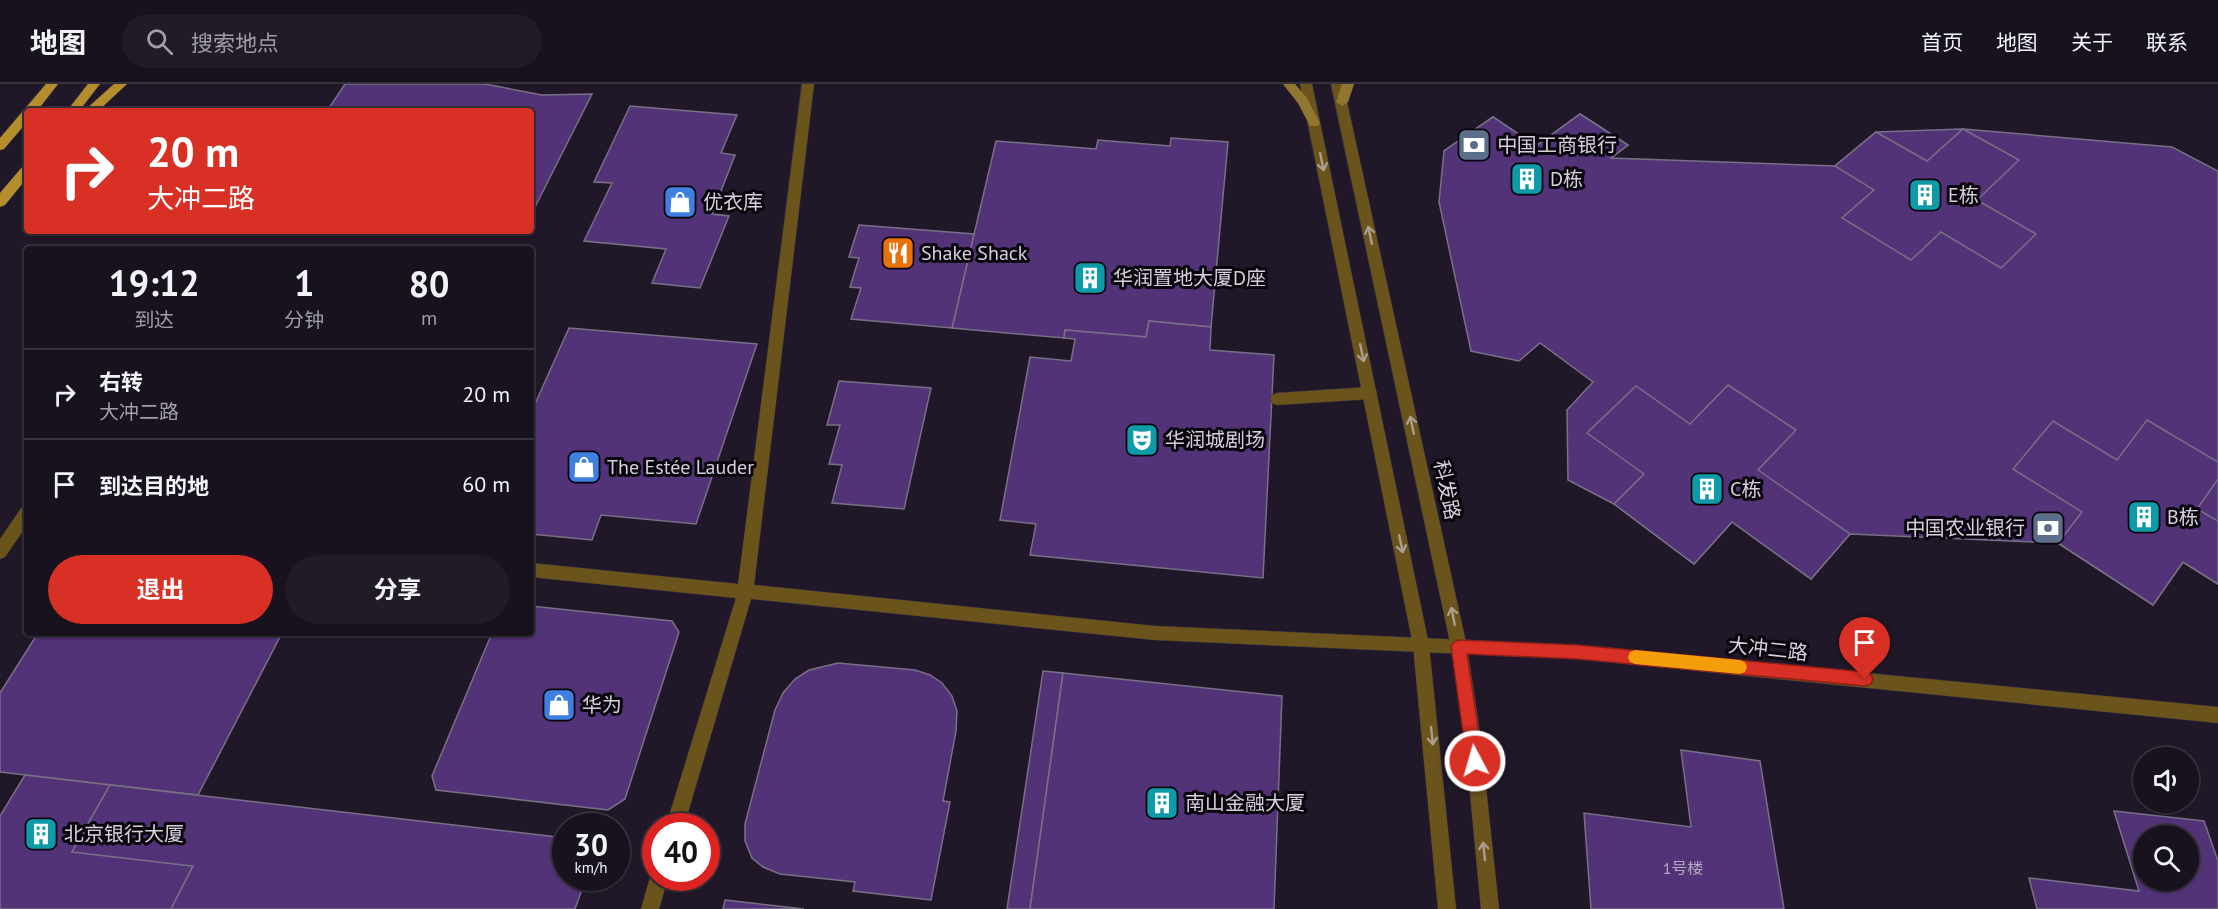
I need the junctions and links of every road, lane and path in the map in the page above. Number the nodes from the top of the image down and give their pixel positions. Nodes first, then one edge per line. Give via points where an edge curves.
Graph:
1 (52, 84) edge
2 (94, 84) edge
3 (121, 84) edge
4 (808, 84) edge
5 (1289, 84) edge
6 (1306, 84) edge
7 (1337, 84) edge
8 (1348, 84) edge
9 (1342, 102) junction
10 (32, 108) edge
11 (75, 108) edge
12 (93, 108) edge
13 (24, 118) edge
14 (1314, 123) junction
15 (0, 146) edge
16 (24, 173) edge
17 (0, 202) edge
18 (1370, 393) junction
19 (1277, 399) dead end
20 (24, 516) edge
21 (0, 552) edge
22 (534, 570) edge
23 (745, 594) junction
24 (1421, 645) junction
25 (1459, 646) junction
26 (2218, 715) edge
27 (679, 813) edge
28 (655, 891) edge
29 (650, 909) edge
30 (1447, 909) edge
31 (1490, 909) edge

1 - 10 main road
2 - 11 main road
3 - 12 main road
4 - 23 street
5 - 14 main road
6 - 14 street
7 - 9 street, 科发路
8 - 9 main road
25 -> 9 street, 科发路
13 - 15 main road
14 -> 18 street
16 - 17 main road
18 - 19 street
18 -> 24 street
20 - 21 street
22 - 23 street, 大冲二路
23 - 24 street, 大冲二路 via 1155,633
23 - 27 street
24 - 25 street, 大冲二路
24 -> 30 street
25 - 26 street, 大冲二路 via 1578,652
31 -> 25 street, 科发路
28 - 29 street

